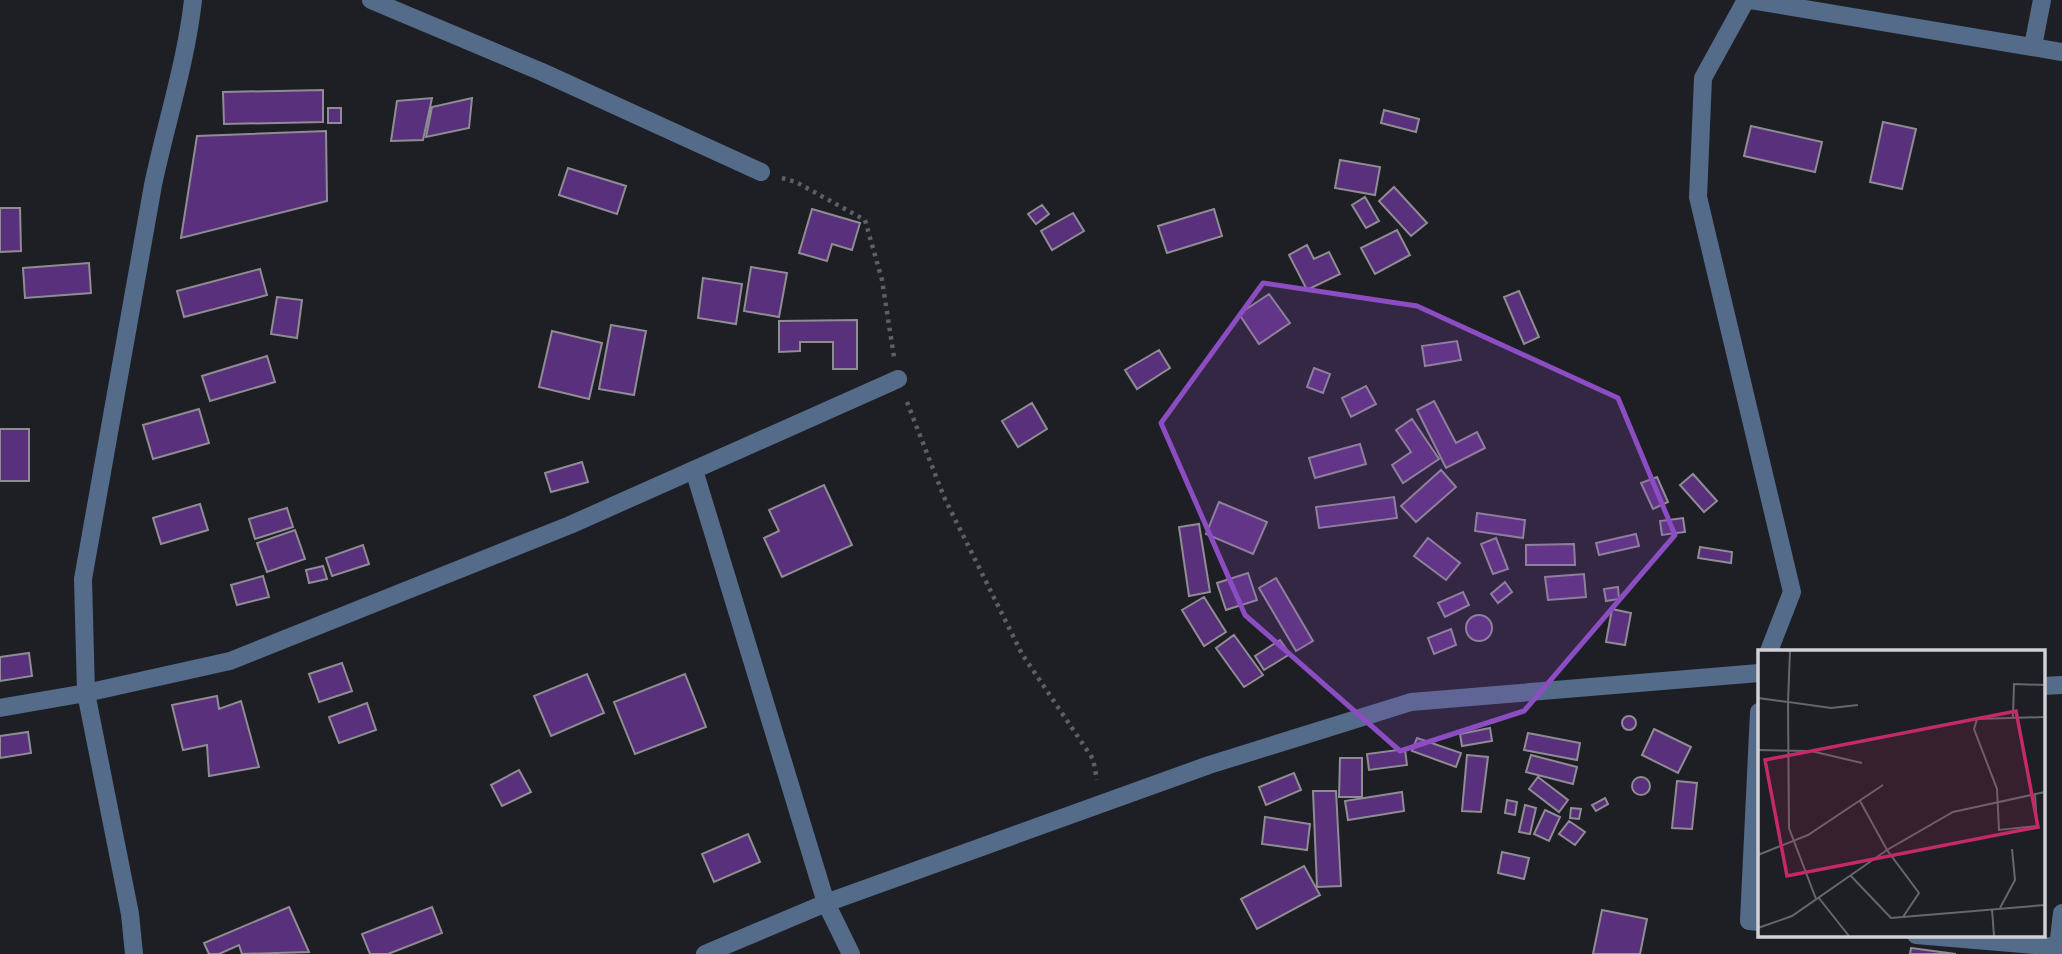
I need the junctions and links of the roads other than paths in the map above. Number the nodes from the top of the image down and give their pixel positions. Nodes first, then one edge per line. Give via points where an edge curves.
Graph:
1 (194, 0) edge
2 (371, 0) edge
3 (1748, 0) edge
4 (2042, 0) edge
5 (2033, 46) junction
6 (2062, 52) edge
7 (761, 172) road end
8 (898, 379) road end
9 (694, 470) junction
10 (1769, 650) edge
11 (1758, 673) edge
12 (2062, 685) edge
13 (2044, 686) edge
14 (86, 693) junction
15 (0, 708) edge
16 (1758, 733) edge
17 (826, 903) junction
18 (2062, 913) edge
19 (1758, 922) edge
20 (1928, 936) edge
21 (134, 954) edge
22 (705, 954) edge
23 (850, 954) edge

1 - 14 street via 189,39 153,185 83,579
2 - 7 street
3 - 5 street
3 - 10 street via 1703,78 1698,197 1793,592
4 - 5 street
5 - 6 street
8 - 9 street
9 - 14 street via 570,525 230,661
9 - 17 street
11 - 17 street via 1411,702 1209,765
12 - 13 street
14 - 15 street
14 - 21 street
16 - 19 street via 1749,921
17 - 22 street
17 - 23 street
18 - 20 street via 2059,947

